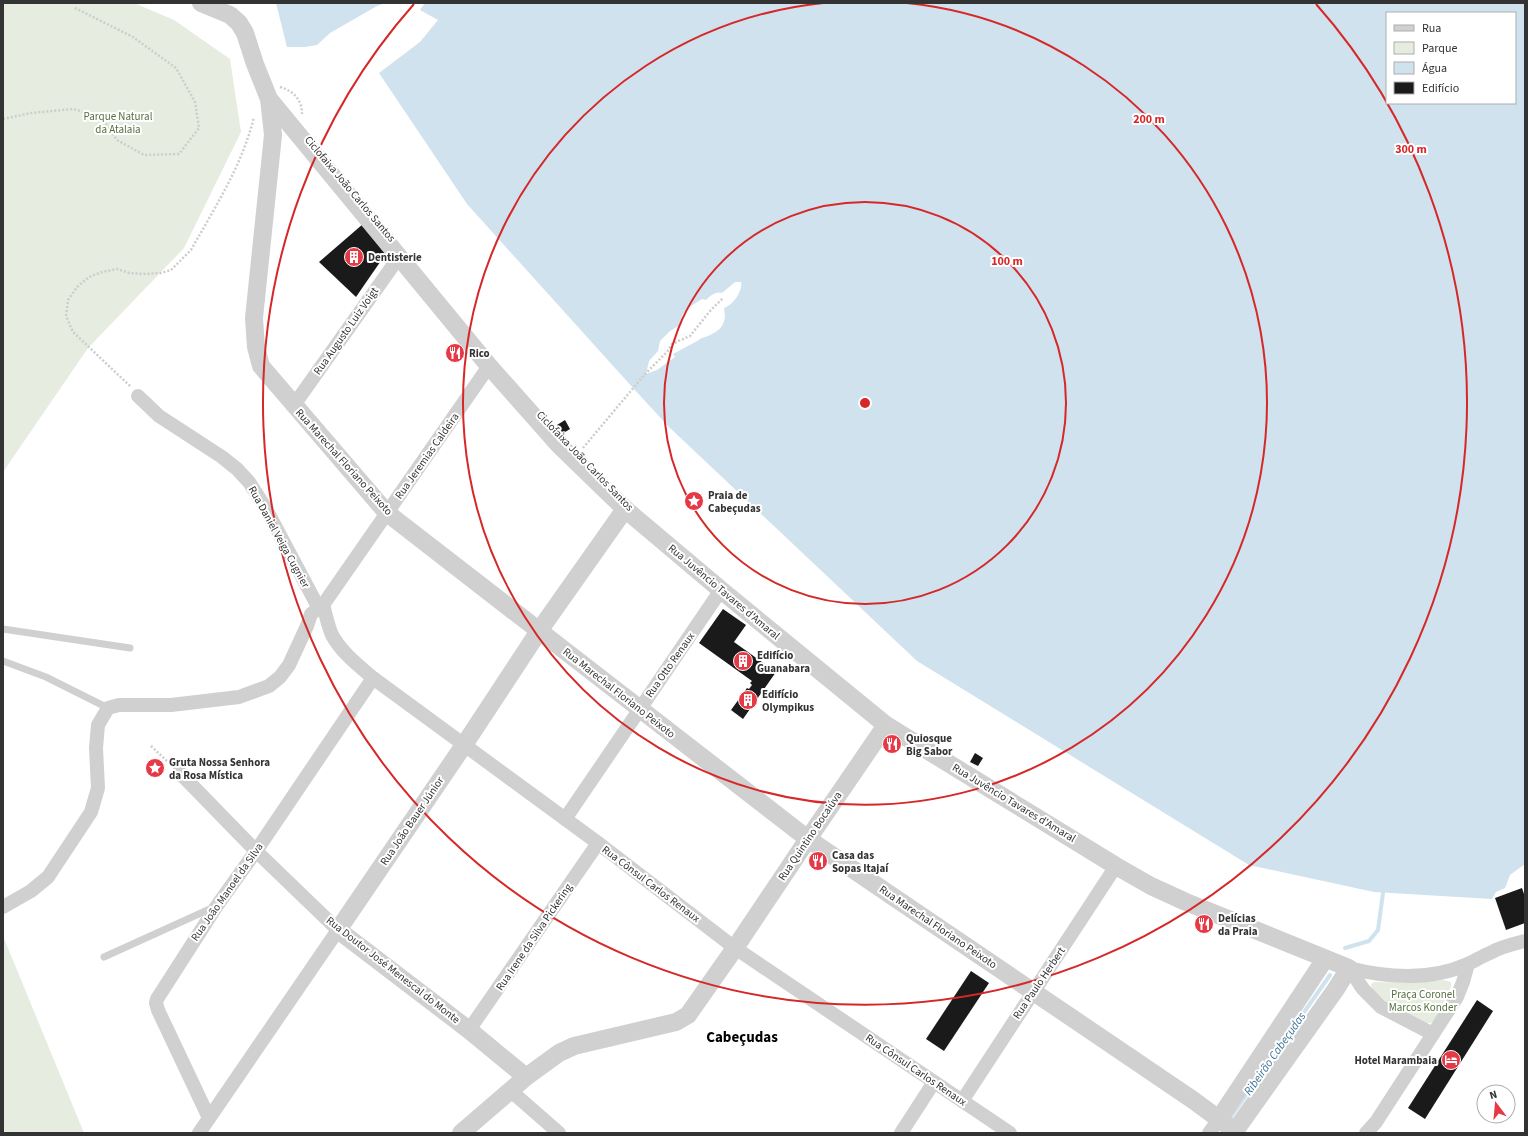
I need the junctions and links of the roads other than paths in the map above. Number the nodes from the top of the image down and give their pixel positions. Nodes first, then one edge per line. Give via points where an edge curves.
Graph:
1 (201, 3) edge
2 (269, 99) junction
3 (291, 124) junction
4 (273, 135) junction
5 (399, 257) junction
6 (489, 366) junction
7 (138, 396) road end
8 (294, 405) junction
9 (625, 509) junction
10 (388, 513) junction
11 (721, 590) junction
12 (323, 605) junction
13 (3, 629) edge
14 (539, 631) junction
15 (130, 648) dead end
16 (3, 661) edge
17 (373, 678) junction
18 (108, 708) junction
19 (639, 709) junction
20 (886, 725) junction
21 (464, 745) junction
22 (179, 772) road end
23 (565, 819) junction
24 (808, 839) junction
25 (598, 843) junction
26 (256, 851) junction
27 (1116, 866) junction
28 (3, 907) edge
29 (216, 907) junction
30 (338, 930) junction
31 (1525, 941) edge
32 (735, 948) junction
33 (104, 957) dead end
34 (1325, 959) junction
35 (1468, 964) junction
36 (1349, 968) junction
37 (1034, 992) junction
38 (469, 1030) junction
39 (1433, 1034) junction
40 (526, 1077) junction
41 (934, 1082) junction
42 (511, 1091) junction
43 (962, 1101) junction
44 (209, 1118) junction
45 (1225, 1127) edge
46 (199, 1133) edge
47 (461, 1133) edge
48 (559, 1133) edge
49 (901, 1133) edge
50 (1010, 1133) edge
51 (1366, 1133) edge

1 - 2 street via 230,15 239,23
2 - 3 street, Rua Juvêncio Tavares d'Amaral
2 - 4 street, Rua Marechal Floriano Peixoto
3 - 4 street via 277,129
3 - 5 street, Rua Juvêncio Tavares d'Amaral
4 - 8 street, Rua Marechal Floriano Peixoto via 254,332 261,366
5 - 6 street, Rua Juvêncio Tavares d'Amaral
5 - 8 street, Rua Augusto Luiz Voigt
6 - 9 street, Rua Juvêncio Tavares d'Amaral via 573,459
6 - 10 street, Rua Jeremias Caldeira
7 - 12 street, Rua Daniel Veiga Cugnier via 159,416 222,457 249,482 265,506 316,603
8 - 10 street, Rua Marechal Floriano Peixoto
9 - 11 street, Rua Juvêncio Tavares d'Amaral
9 - 14 street, Rua João Bauer Júnior
10 - 12 street, Rua Jeremias Caldeira
10 - 14 street, Rua Marechal Floriano Peixoto
11 - 19 street, Rua Otto Renaux
11 - 20 street, Rua Juvêncio Tavares d'Amaral
12 - 17 street, Rua Cônsul Carlos Renaux via 332,634 340,648
12 - 18 street, Rua Jeremias Caldeira via 311,614 289,665 269,686 239,697 171,705 119,705
13 - 15 lane
14 - 19 street, Rua Marechal Floriano Peixoto
14 - 21 street, Rua João Bauer Júnior
16 - 18 lane via 46,677
17 - 21 street, Rua Cônsul Carlos Renaux
17 - 26 street, Rua João Manoel da Silva
18 - 28 street via 98,725 98,788 91,812 48,877 31,891
19 - 23 street, Rua Otto Renaux
19 - 24 street, Rua Marechal Floriano Peixoto
20 - 24 street, Rua Quintino Bocaiúva
20 - 27 street, Rua Juvêncio Tavares d'Amaral
21 - 23 street, Rua Cônsul Carlos Renaux
21 - 30 street, Rua João Bauer Júnior
22 - 26 street, Rua Doutor José Menescal do Monte
23 - 25 street, Rua Cônsul Carlos Renaux
24 - 32 street, Rua Quintino Bocaiúva
24 - 37 street, Rua Marechal Floriano Peixoto
25 - 32 street, Rua Cônsul Carlos Renaux
25 - 38 street, Rua Irene da Silva Pickering
26 - 29 street, Rua João Manoel da Silva
26 - 30 street, Rua Doutor José Menescal do Monte
27 - 34 street, Rua Juvêncio Tavares d'Amaral via 1170,895
27 - 37 street, Rua Paulo Herbert
29 - 33 lane
29 - 44 street, Rua João Manoel da Silva via 159,994 156,1003
30 - 38 street, Rua Doutor José Menescal do Monte
30 - 44 street, Rua João Bauer Júnior
31 - 35 street, Rua Juvêncio Tavares d'Amaral via 1491,952
32 - 40 street, Rua Quintino Bocaiúva via 688,1015 676,1022 574,1046
32 - 41 street, Rua Cônsul Carlos Renaux
34 - 36 street, Rua Juvêncio Tavares d'Amaral
34 - 45 street
35 - 36 street, Rua Juvêncio Tavares d'Amaral via 1424,975 1372,974
35 - 39 street via 1456,997
36 - 39 street via 1381,1008
36 - 45 street via 1336,989
37 - 43 street, Rua Paulo Herbert
37 - 45 street, Rua Marechal Floriano Peixoto
38 - 40 street, Rua Doutor José Menescal do Monte
39 - 51 street via 1376,1122
40 - 42 street, Rua Quintino Bocaiúva
41 - 43 street, Rua Cônsul Carlos Renaux
41 - 49 street
42 - 47 street, Rua Quintino Bocaiúva
42 - 48 street
43 - 50 street, Rua Cônsul Carlos Renaux
44 - 46 street, Rua João Bauer Júnior

